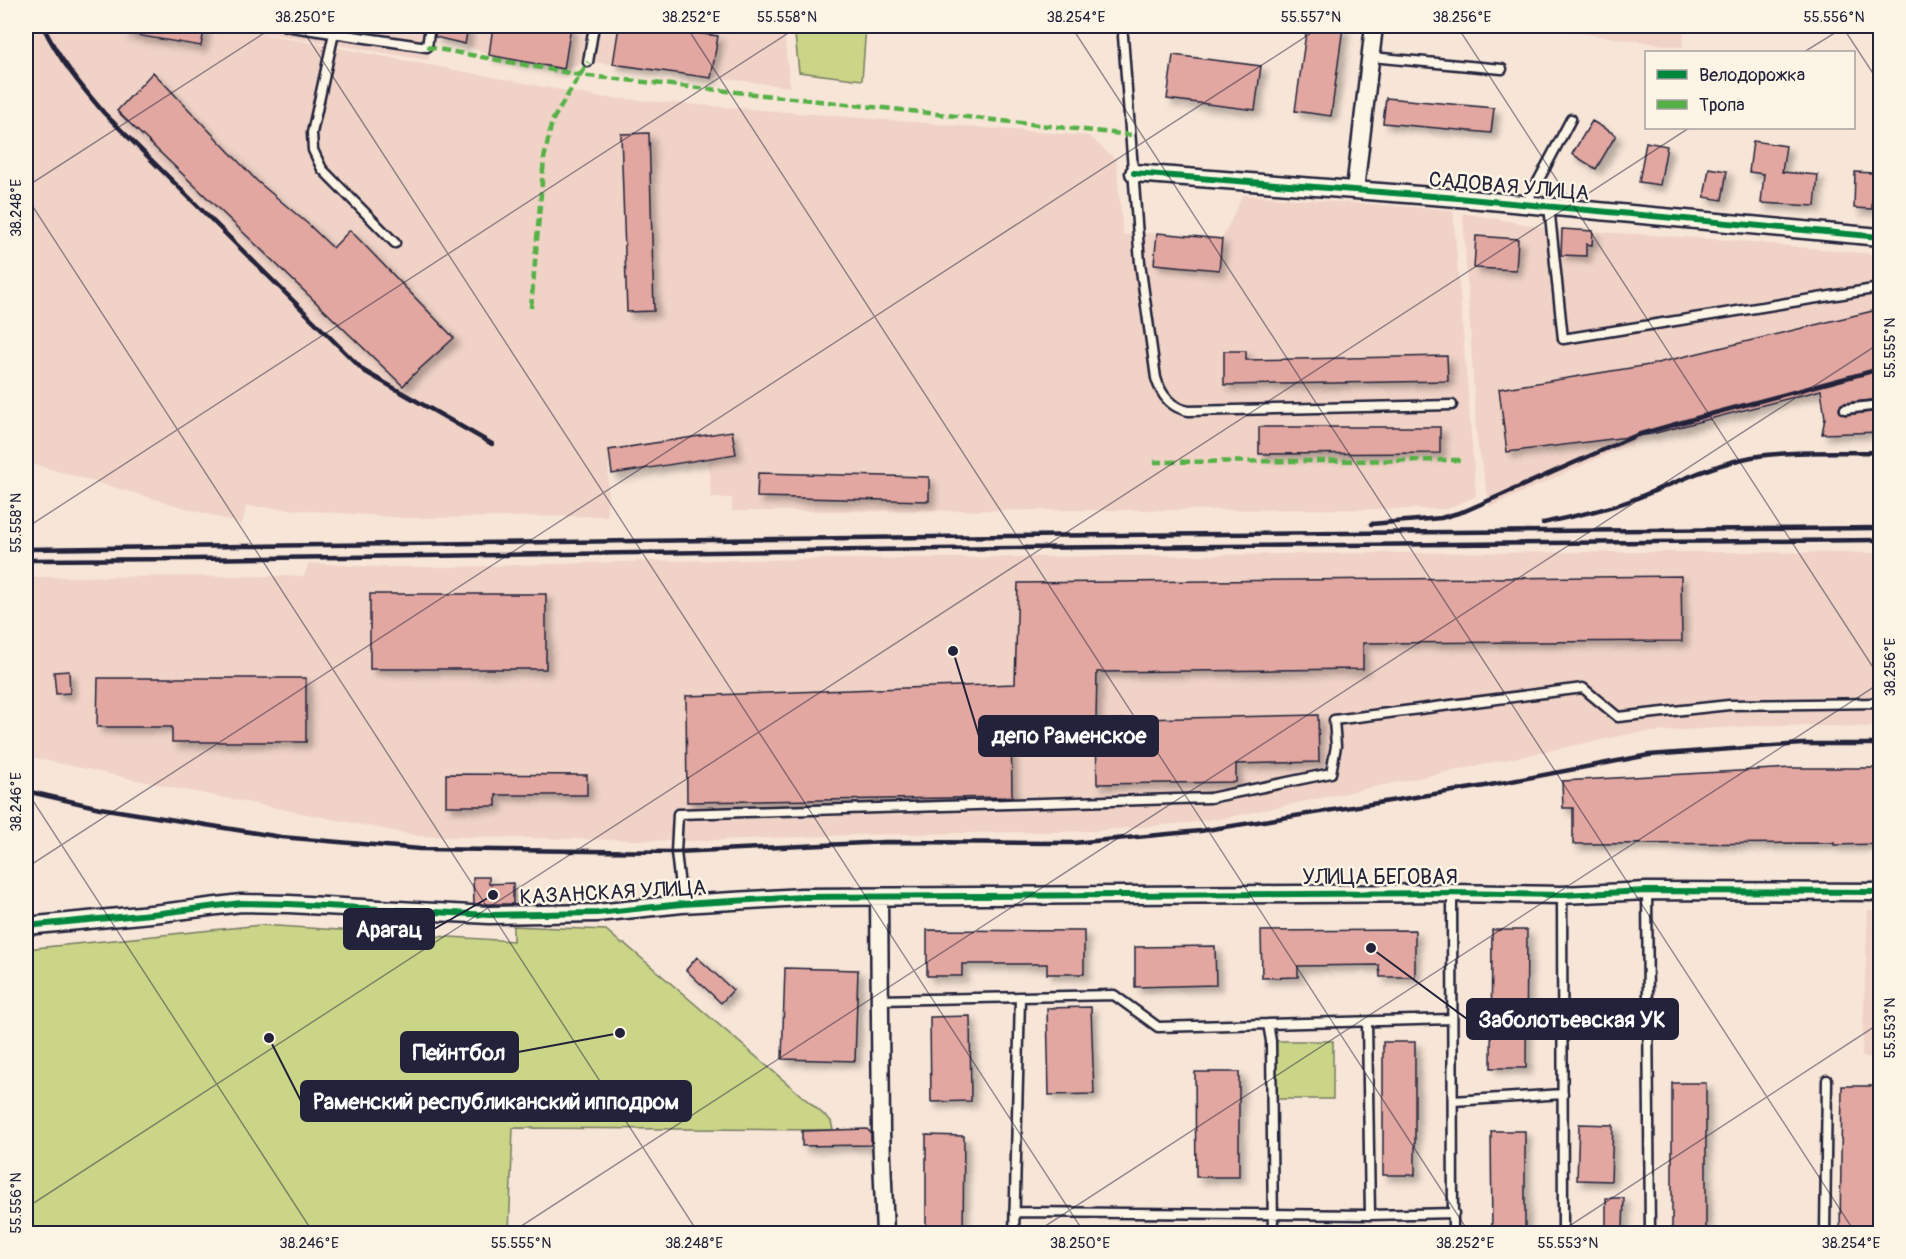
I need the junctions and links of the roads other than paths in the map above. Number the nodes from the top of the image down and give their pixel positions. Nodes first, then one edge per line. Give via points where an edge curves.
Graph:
1 (285, 26) edge
2 (430, 26) edge
3 (594, 26) edge
4 (1374, 26) edge
5 (334, 33) junction
6 (1123, 36) dead end
7 (1371, 57) junction
8 (588, 62) dead end
9 (1502, 69) dead end
10 (1572, 119) dead end
11 (1134, 173) junction
12 (1354, 190) junction
13 (1526, 204) junction
14 (1549, 206) junction
15 (1881, 237) edge
16 (395, 243) dead end
17 (1881, 288) edge
18 (1452, 405) dead end
19 (1881, 405) edge
20 (1845, 409) dead end
21 (1881, 704) edge
22 (1647, 891) junction
23 (1881, 892) edge
24 (1452, 893) junction
25 (1562, 896) junction
26 (879, 898) junction
27 (682, 904) junction
28 (26, 926) edge
29 (1020, 998) junction
30 (880, 1000) junction
31 (1452, 1019) junction
32 (1367, 1022) junction
33 (1268, 1024) junction
34 (1827, 1080) dead end
35 (1563, 1094) junction
36 (1454, 1101) junction
37 (1014, 1212) junction
38 (1454, 1213) junction
39 (1272, 1214) junction
40 (1370, 1215) junction
41 (885, 1233) edge
42 (1014, 1233) edge
43 (1273, 1233) edge
44 (1453, 1233) edge
45 (1563, 1233) edge
46 (1650, 1233) edge
47 (1825, 1233) edge

1 - 5 lane
2 - 5 lane via 427,47
3 - 8 lane
4 - 7 street
5 - 16 lane via 312,133 314,155 326,174
6 - 11 lane
7 - 9 lane
7 - 12 street
10 - 13 lane
11 - 12 street, САДОВАЯ УЛИЦА
11 - 18 lane via 1140,264 1156,378 1175,407 1190,411
12 - 13 street, САДОВАЯ УЛИЦА
13 - 14 street, САДОВАЯ УЛИЦА
14 - 15 street, САДОВАЯ УЛИЦА
14 - 17 lane via 1563,339
19 - 20 lane
21 - 27 lane via 1729,705 1618,717 1582,688 1334,720 1336,746 1331,773 1210,798 678,814 676,852
22 - 23 street, УЛИЦА БЕГОВАЯ
22 - 25 street, УЛИЦА БЕГОВАЯ
22 - 46 lane
24 - 25 street, УЛИЦА БЕГОВАЯ
24 - 26 street, УЛИЦА БЕГОВАЯ
24 - 31 lane
25 - 35 lane
26 - 27 street, КАЗАНСКАЯ УЛИЦА via 802,897
26 - 30 street
27 - 28 street, КАЗАНСКАЯ УЛИЦА via 597,913 489,915 242,903
29 - 30 lane
29 - 33 lane via 1114,995 1158,1027
29 - 37 lane
30 - 41 street
31 - 32 lane
31 - 36 lane
32 - 33 lane
32 - 40 lane
33 - 39 lane
34 - 47 lane
35 - 36 lane
35 - 45 lane
36 - 38 lane
37 - 39 lane
37 - 42 lane
38 - 40 lane
38 - 44 lane
39 - 40 lane
39 - 43 lane

